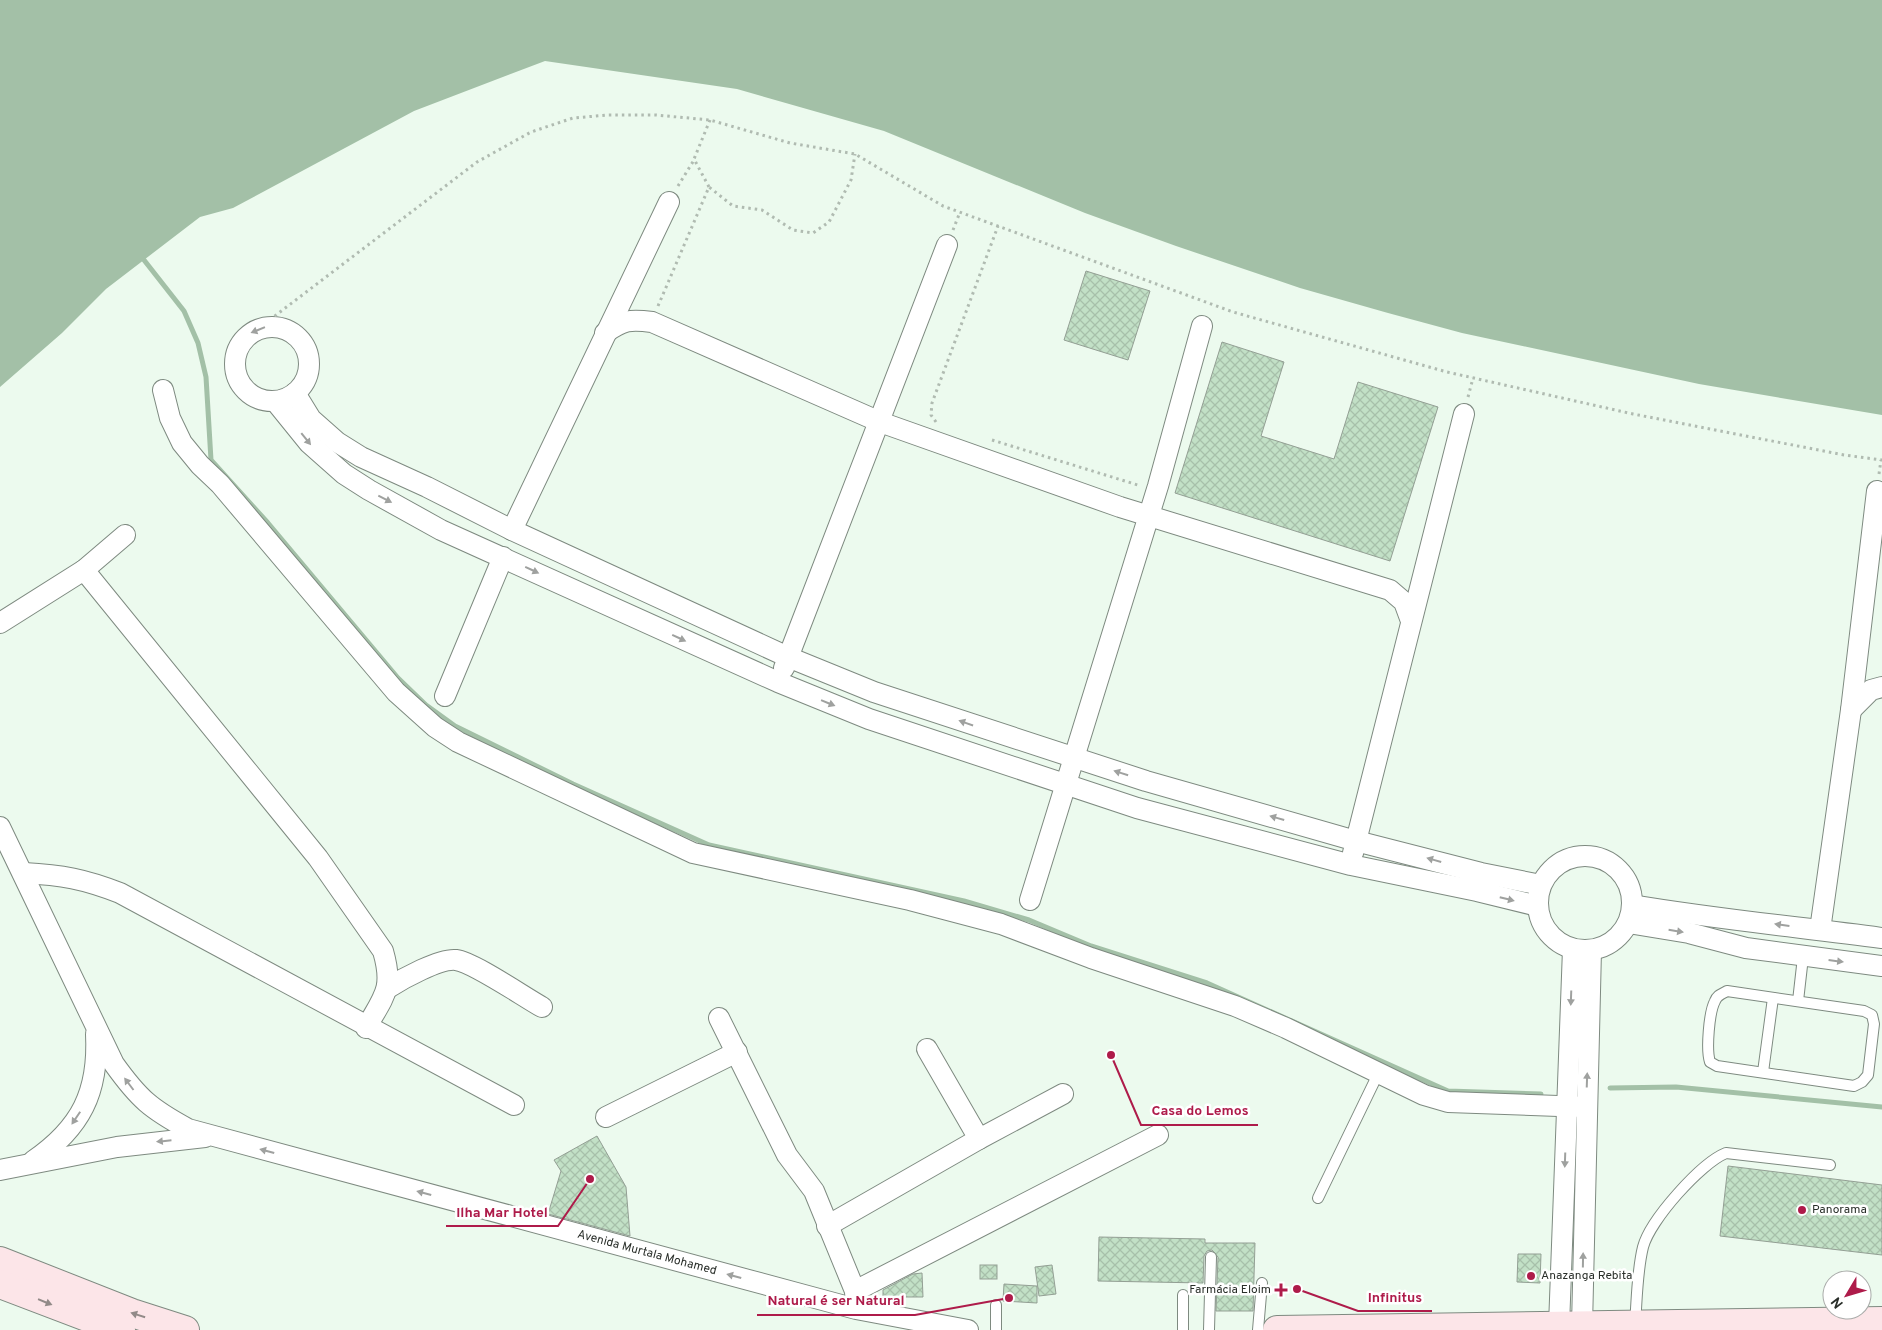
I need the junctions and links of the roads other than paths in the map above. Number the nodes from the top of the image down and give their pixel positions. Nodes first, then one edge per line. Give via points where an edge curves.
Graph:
1 (669, 202) road end
2 (947, 245) dead end
3 (1202, 326) dead end
4 (605, 333) junction
5 (163, 390) dead end
6 (295, 393) junction
7 (276, 401) junction
8 (1464, 414) dead end
9 (880, 422) junction
10 (1877, 491) dead end
11 (1148, 516) junction
12 (512, 530) junction
13 (125, 535) dead end
14 (503, 556) junction
15 (84, 570) junction
16 (1411, 621) junction
17 (0, 623) edge
18 (788, 657) junction
19 (778, 682) junction
20 (1882, 686) edge
21 (445, 696) dead end
22 (1851, 710) junction
23 (1072, 758) junction
24 (1064, 785) junction
25 (0, 827) edge
26 (1356, 841) junction
27 (1350, 865) junction
28 (24, 873) junction
29 (1541, 885) junction
30 (1030, 900) dead end
31 (1538, 906) junction
32 (1630, 914) junction
33 (1820, 930) junction
34 (1882, 938) edge
35 (1582, 950) junction
36 (1803, 956) junction
37 (1882, 966) edge
38 (388, 988) junction
39 (1773, 998) junction
40 (1798, 1001) junction
41 (542, 1007) dead end
42 (719, 1018) dead end
43 (96, 1022) junction
44 (366, 1028) junction
45 (927, 1049) dead end
46 (737, 1052) junction
47 (1763, 1072) junction
48 (1378, 1074) junction
49 (1064, 1094) dead end
50 (514, 1105) dead end
51 (1566, 1106) junction
52 (1586, 1107) junction
53 (606, 1117) dead end
54 (1158, 1134) dead end
55 (212, 1136) junction
56 (979, 1139) junction
57 (1830, 1164) dead end
58 (27, 1165) junction
59 (0, 1170) edge
60 (1318, 1198) dead end
61 (827, 1226) junction
62 (1211, 1257) dead end
63 (0, 1261) edge
64 (1262, 1283) dead end
65 (0, 1284) edge
66 (1183, 1295) dead end
67 (856, 1300) junction
68 (996, 1305) dead end
69 (1882, 1321) edge
70 (1635, 1325) junction
71 (1570, 1326) junction
72 (121, 1330) edge
73 (185, 1330) edge
74 (968, 1330) edge
75 (996, 1330) edge
76 (1183, 1330) edge
77 (1209, 1330) edge
78 (1258, 1330) edge
79 (1277, 1330) edge

1 - 4 street
2 - 9 street
3 - 11 street
4 - 9 street via 621,322 652,322
4 - 12 street
5 - 48 street via 170,418 182,443 194,458 220,484 396,692 435,727 458,742 693,854 910,900 1002,924 1091,958 1235,1006
6 - 7 street
6 -> 7 street via 306,380 309,368 303,343 284,328 259,328 240,343 234,366 237,378 253,396
6 - 12 street via 311,419 337,442 361,457
7 -> 14 street via 308,443 344,474 441,530
8 - 16 street
9 - 11 street
9 - 18 street
10 - 22 street
11 - 16 street via 1390,590 1404,602
11 - 23 street
12 - 18 street
13 - 15 street
14 -> 19 street
14 - 21 street
15 - 17 street
15 - 38 street via 318,858 383,951 388,969
16 - 26 street
18 - 19 street
23 -> 18 street via 874,692
19 -> 24 street via 869,719
20 - 22 street via 1871,690
22 - 33 street
23 - 24 street
26 -> 23 street
24 - 27 street
24 - 30 street
25 - 28 street, Avenida Murtala Mohamed
26 - 27 street
29 -> 26 street
27 -> 31 street
28 - 43 street, Avenida Murtala Mohamed
28 - 44 street via 70,876 120,893
29 - 31 street
29 - 32 street via 1559,862 1588,855 1602,859 1625,877 1631,891
31 - 35 street via 1545,929 1553,938
33 -> 32 street via 1691,915
32 - 35 street via 1613,942
32 -> 36 street via 1746,948
33 - 34 street
35 -> 51 street
52 -> 35 street
36 -> 37 street
36 - 40 lane
38 - 41 street via 442,962 456,960 470,964
38 - 44 street
39 - 40 lane
39 - 47 lane
39 - 47 lane via 1727,991 1719,995 1714,1002 1707,1053 1710,1062 1717,1066
40 - 47 lane via 1864,1010 1872,1015 1874,1024 1868,1075 1854,1086
42 - 46 street
55 -> 43 street, Avenida Murtala Mohamed via 188,1129 148,1106 114,1064
43 -> 58 street via 97,1070 92,1091 70,1129
44 - 50 street
45 - 56 street
46 - 53 street
46 - 61 street via 787,1155 814,1191
48 - 51 street via 1448,1102
48 - 60 lane
49 - 56 street
51 - 52 street
51 -> 71 street
71 -> 52 street
54 - 67 street
55 -> 58 street via 117,1146
67 -> 55 street, Avenida Murtala Mohamed
56 - 61 street
57 - 70 lane via 1726,1154 1716,1157 1676,1196 1656,1221 1644,1246
58 - 59 street
61 - 67 street
62 - 77 lane
73 -> 63 street via 132,1313
64 - 78 lane
65 -> 72 street
66 - 76 lane
67 - 74 street, Avenida Murtala Mohamed
68 - 75 lane
69 - 70 street
70 - 71 street
71 - 79 street

